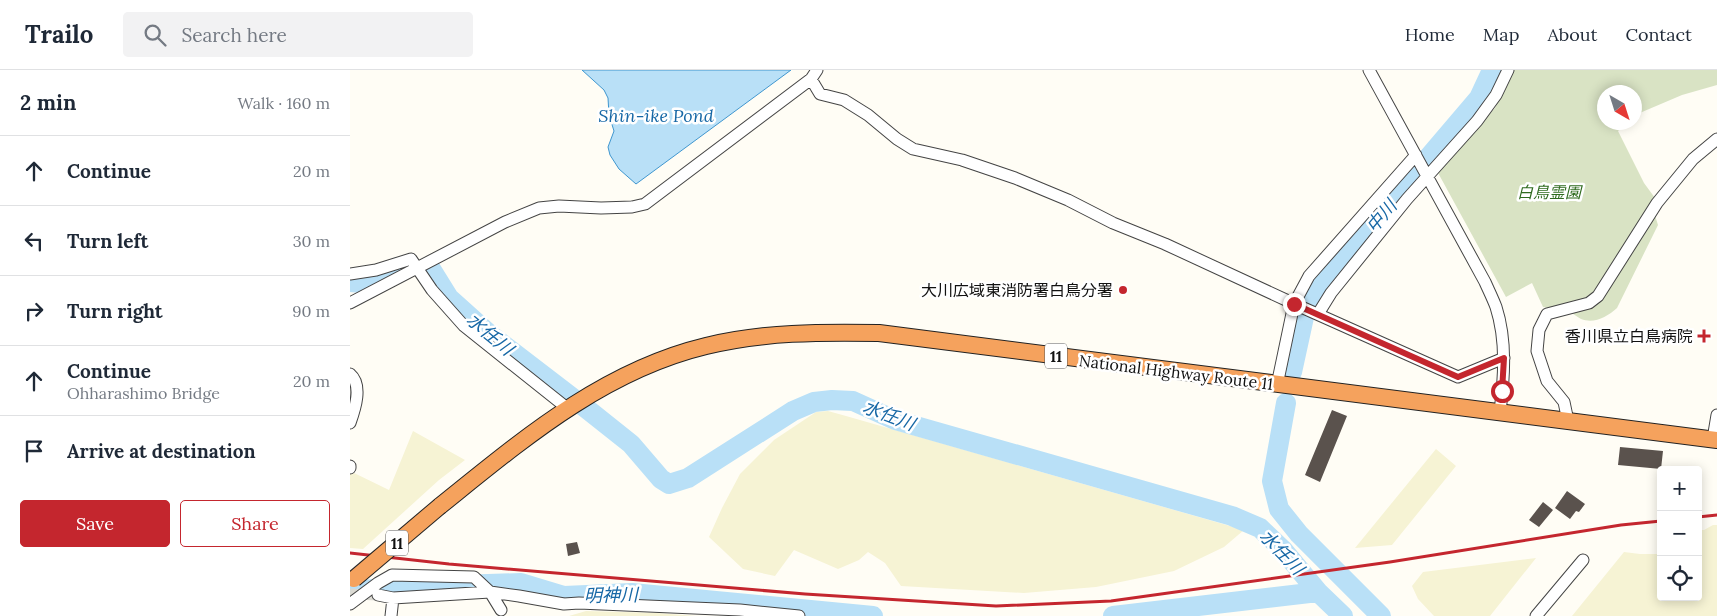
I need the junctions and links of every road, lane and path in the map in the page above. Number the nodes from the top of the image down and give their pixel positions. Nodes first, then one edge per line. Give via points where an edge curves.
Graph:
1 (1370, 70) edge
2 (1508, 70) edge
3 (814, 74) edge
4 (1717, 140) edge
5 (1416, 155) junction
6 (1428, 177) junction
7 (419, 268) junction
8 (350, 274) edge
9 (350, 303) edge
10 (1297, 305) junction
11 (1318, 314) junction
12 (1504, 358) junction
13 (350, 374) edge
14 (1277, 385) junction
15 (567, 408) junction
16 (1500, 412) junction
17 (1717, 415) edge
18 (1568, 421) junction
19 (350, 423) edge
20 (1715, 440) edge
21 (1584, 560) dead end
22 (352, 581) edge
23 (490, 592) junction
24 (378, 595) tunnel mouth
25 (519, 596) junction
26 (394, 598) junction
27 (350, 604) edge
28 (503, 613) edge
29 (391, 616) edge
30 (799, 616) edge
31 (1536, 616) edge

1 - 5 street
2 - 6 street via 1496,95 1477,121
3 - 7 street via 645,204 632,207 539,208 505,222
3 - 10 street via 820,94 844,100 913,149 962,160 1015,178
4 - 18 street via 1692,159 1656,203 1598,296 1588,303 1547,314 1539,330 1537,351 1547,380 1564,402
5 - 6 street
5 - 10 street via 1309,276
6 - 11 street via 1331,293
6 - 12 street via 1486,282 1502,334
7 - 8 street via 412,259
7 - 9 street
7 - 15 street via 432,290 464,326
10 - 11 street
10 - 14 street
11 - 12 street via 1458,377
12 - 16 street
13 - 19 street via 355,378 357,390
14 - 15 highway, National Highway Route 11 / 11 via 879,333 836,332 780,334 706,346 661,360 602,387
14 - 16 highway, National Highway Route 11 / 11
15 - 22 highway, National Highway Route 11 / 11, bridge via 440,506
16 - 18 highway, National Highway Route 11 / 11
17 - 20 street
18 - 20 highway, National Highway Route 11 / 11
21 - 31 street
23 - 25 street
23 - 26 street
23 - 27 street via 474,577 392,575
23 - 28 street
24 - 26 street
25 - 28 street
25 - 30 street via 564,604 740,610
26 - 29 street

